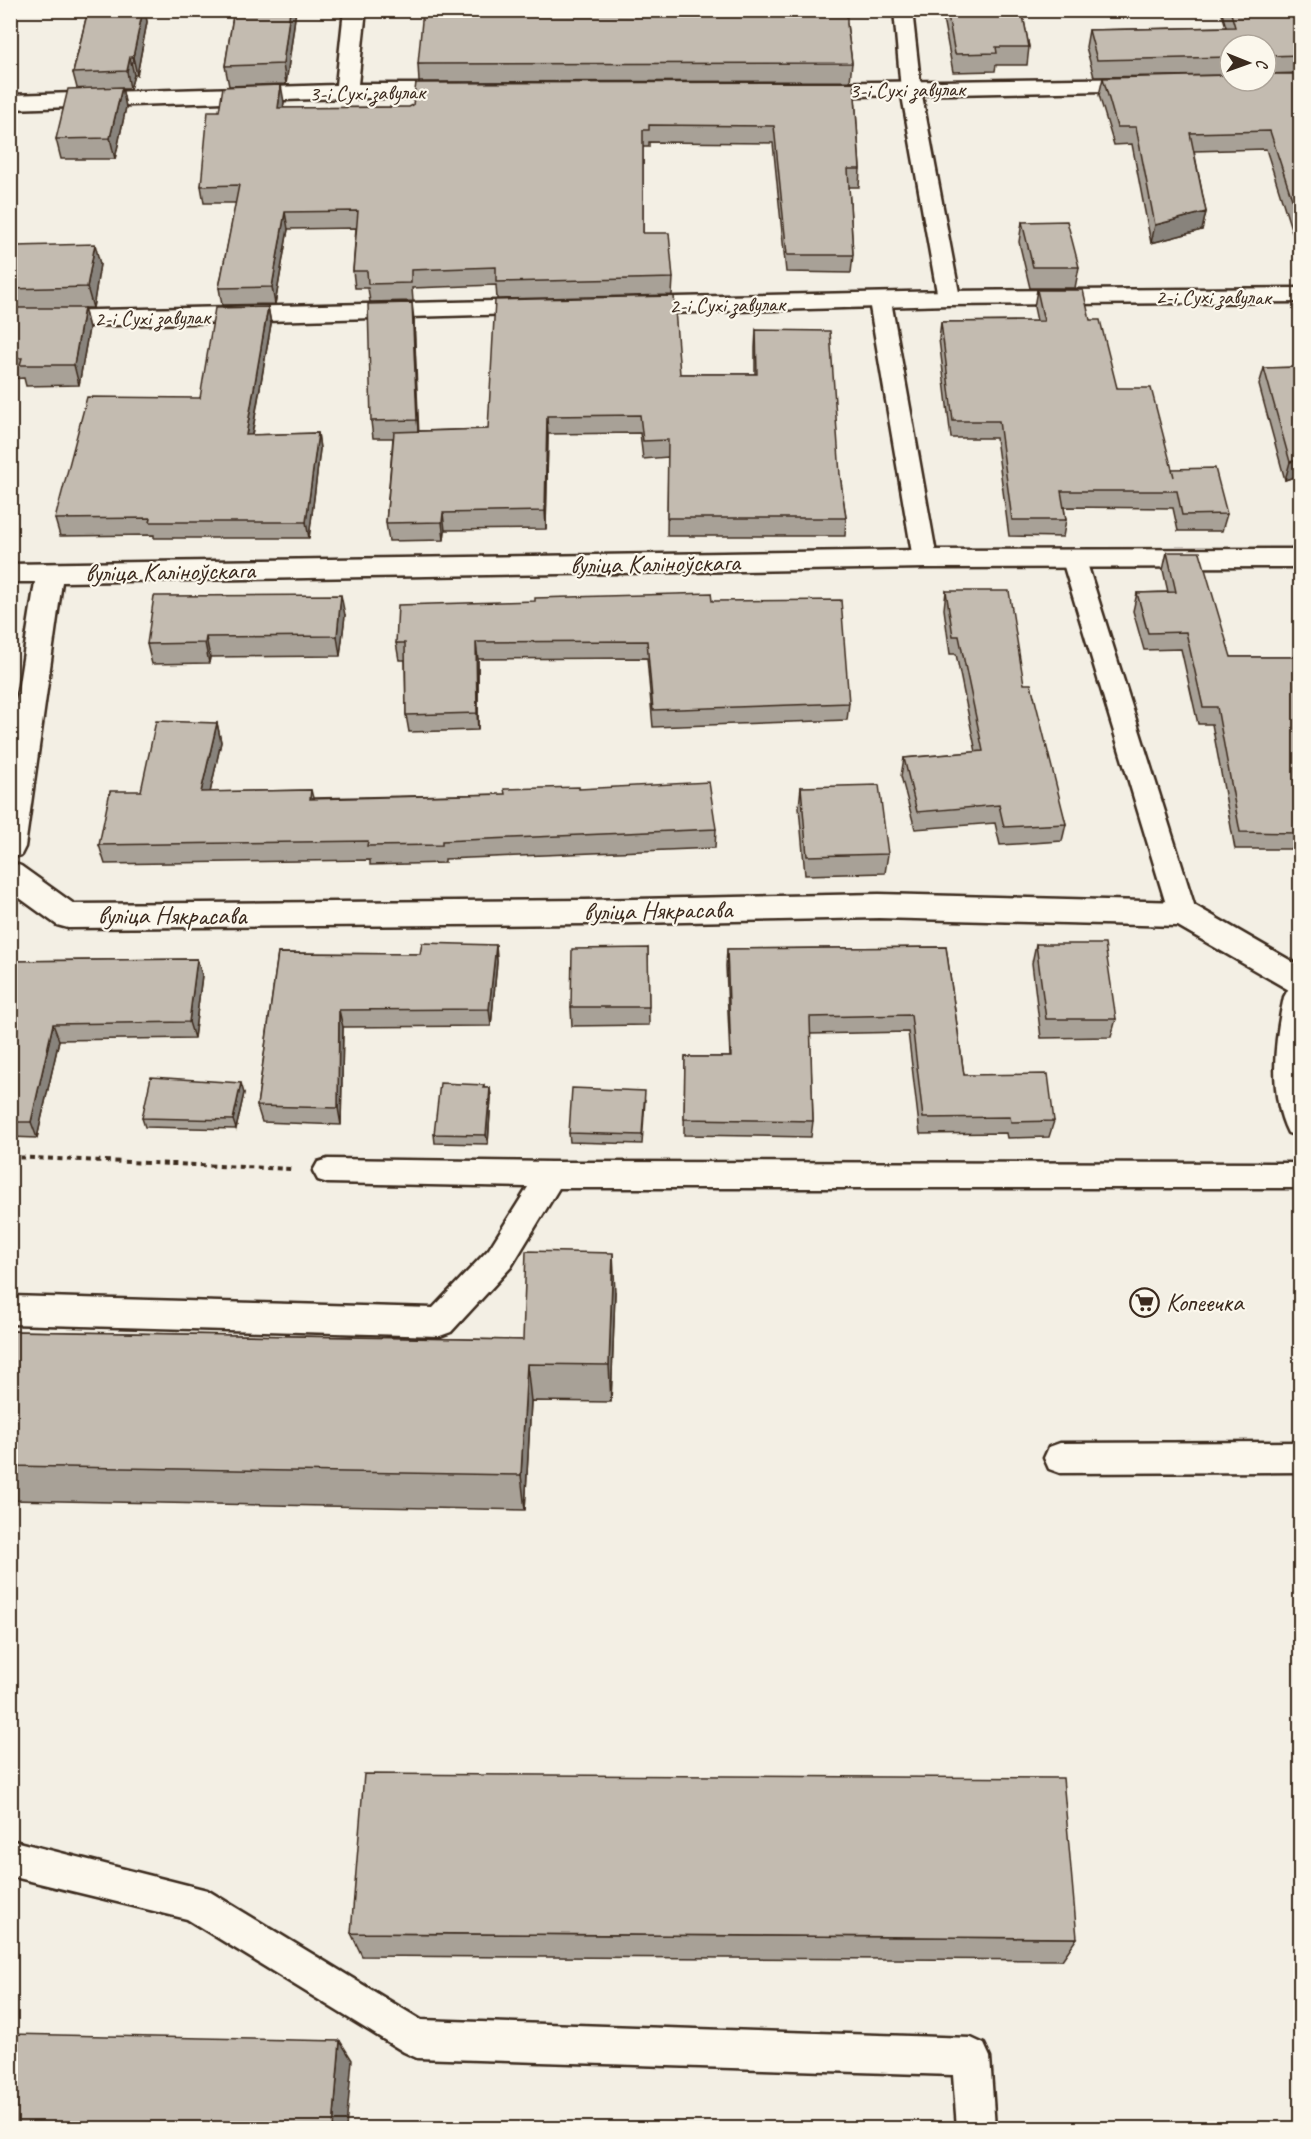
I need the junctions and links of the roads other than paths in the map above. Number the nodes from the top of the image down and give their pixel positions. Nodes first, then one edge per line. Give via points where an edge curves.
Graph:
1 (355, 10) edge
2 (903, 10) edge
3 (1171, 85) edge
4 (794, 90) edge
5 (912, 90) junction
6 (346, 91) junction
7 (475, 91) edge
8 (10, 102) edge
9 (1300, 295) edge
10 (949, 298) junction
11 (880, 301) junction
12 (606, 307) edge
13 (558, 308) edge
14 (10, 320) edge
15 (1300, 558) edge
16 (925, 559) junction
17 (1074, 560) junction
18 (50, 572) junction
19 (10, 573) edge
20 (10, 847) edge
21 (10, 874) edge
22 (1183, 914) junction
23 (1300, 981) edge
24 (1300, 997) edge
25 (1300, 1123) edge
26 (328, 1171) road end
27 (550, 1175) junction
28 (1300, 1176) edge
29 (10, 1310) edge
30 (1300, 1457) edge
31 (1060, 1458) dead end
32 (10, 1858) edge
33 (976, 2128) edge

1 - 6 street
2 - 5 lane
3 - 5 street, 3-і Сухі завулак
4 - 5 street, 3-і Сухі завулак
5 - 10 lane
6 - 7 street, 3-і Сухі завулак
6 - 8 street, 3-і Сухі завулак
9 - 10 street, 2-і Сухі завулак
10 - 11 street, 2-і Сухі завулак
11 - 12 street, 2-і Сухі завулак
11 - 16 lane
13 - 14 street, 2-і Сухі завулак
15 - 17 street, вуліца Каліноўскага
16 - 17 street, вуліца Каліноўскага
16 - 18 street, вуліца Каліноўскага
17 - 22 lane
18 - 19 street, вуліца Каліноўскага
18 - 20 street
21 - 22 street, вуліца Някрасава via 68,916 879,906
22 - 23 street, вуліца Някрасава
24 - 25 street via 1293,1027 1292,1079
26 - 27 lane
27 - 28 lane
27 - 29 lane via 500,1258 440,1322
30 - 31 lane
32 - 33 lane via 194,1904 417,2039 970,2057

